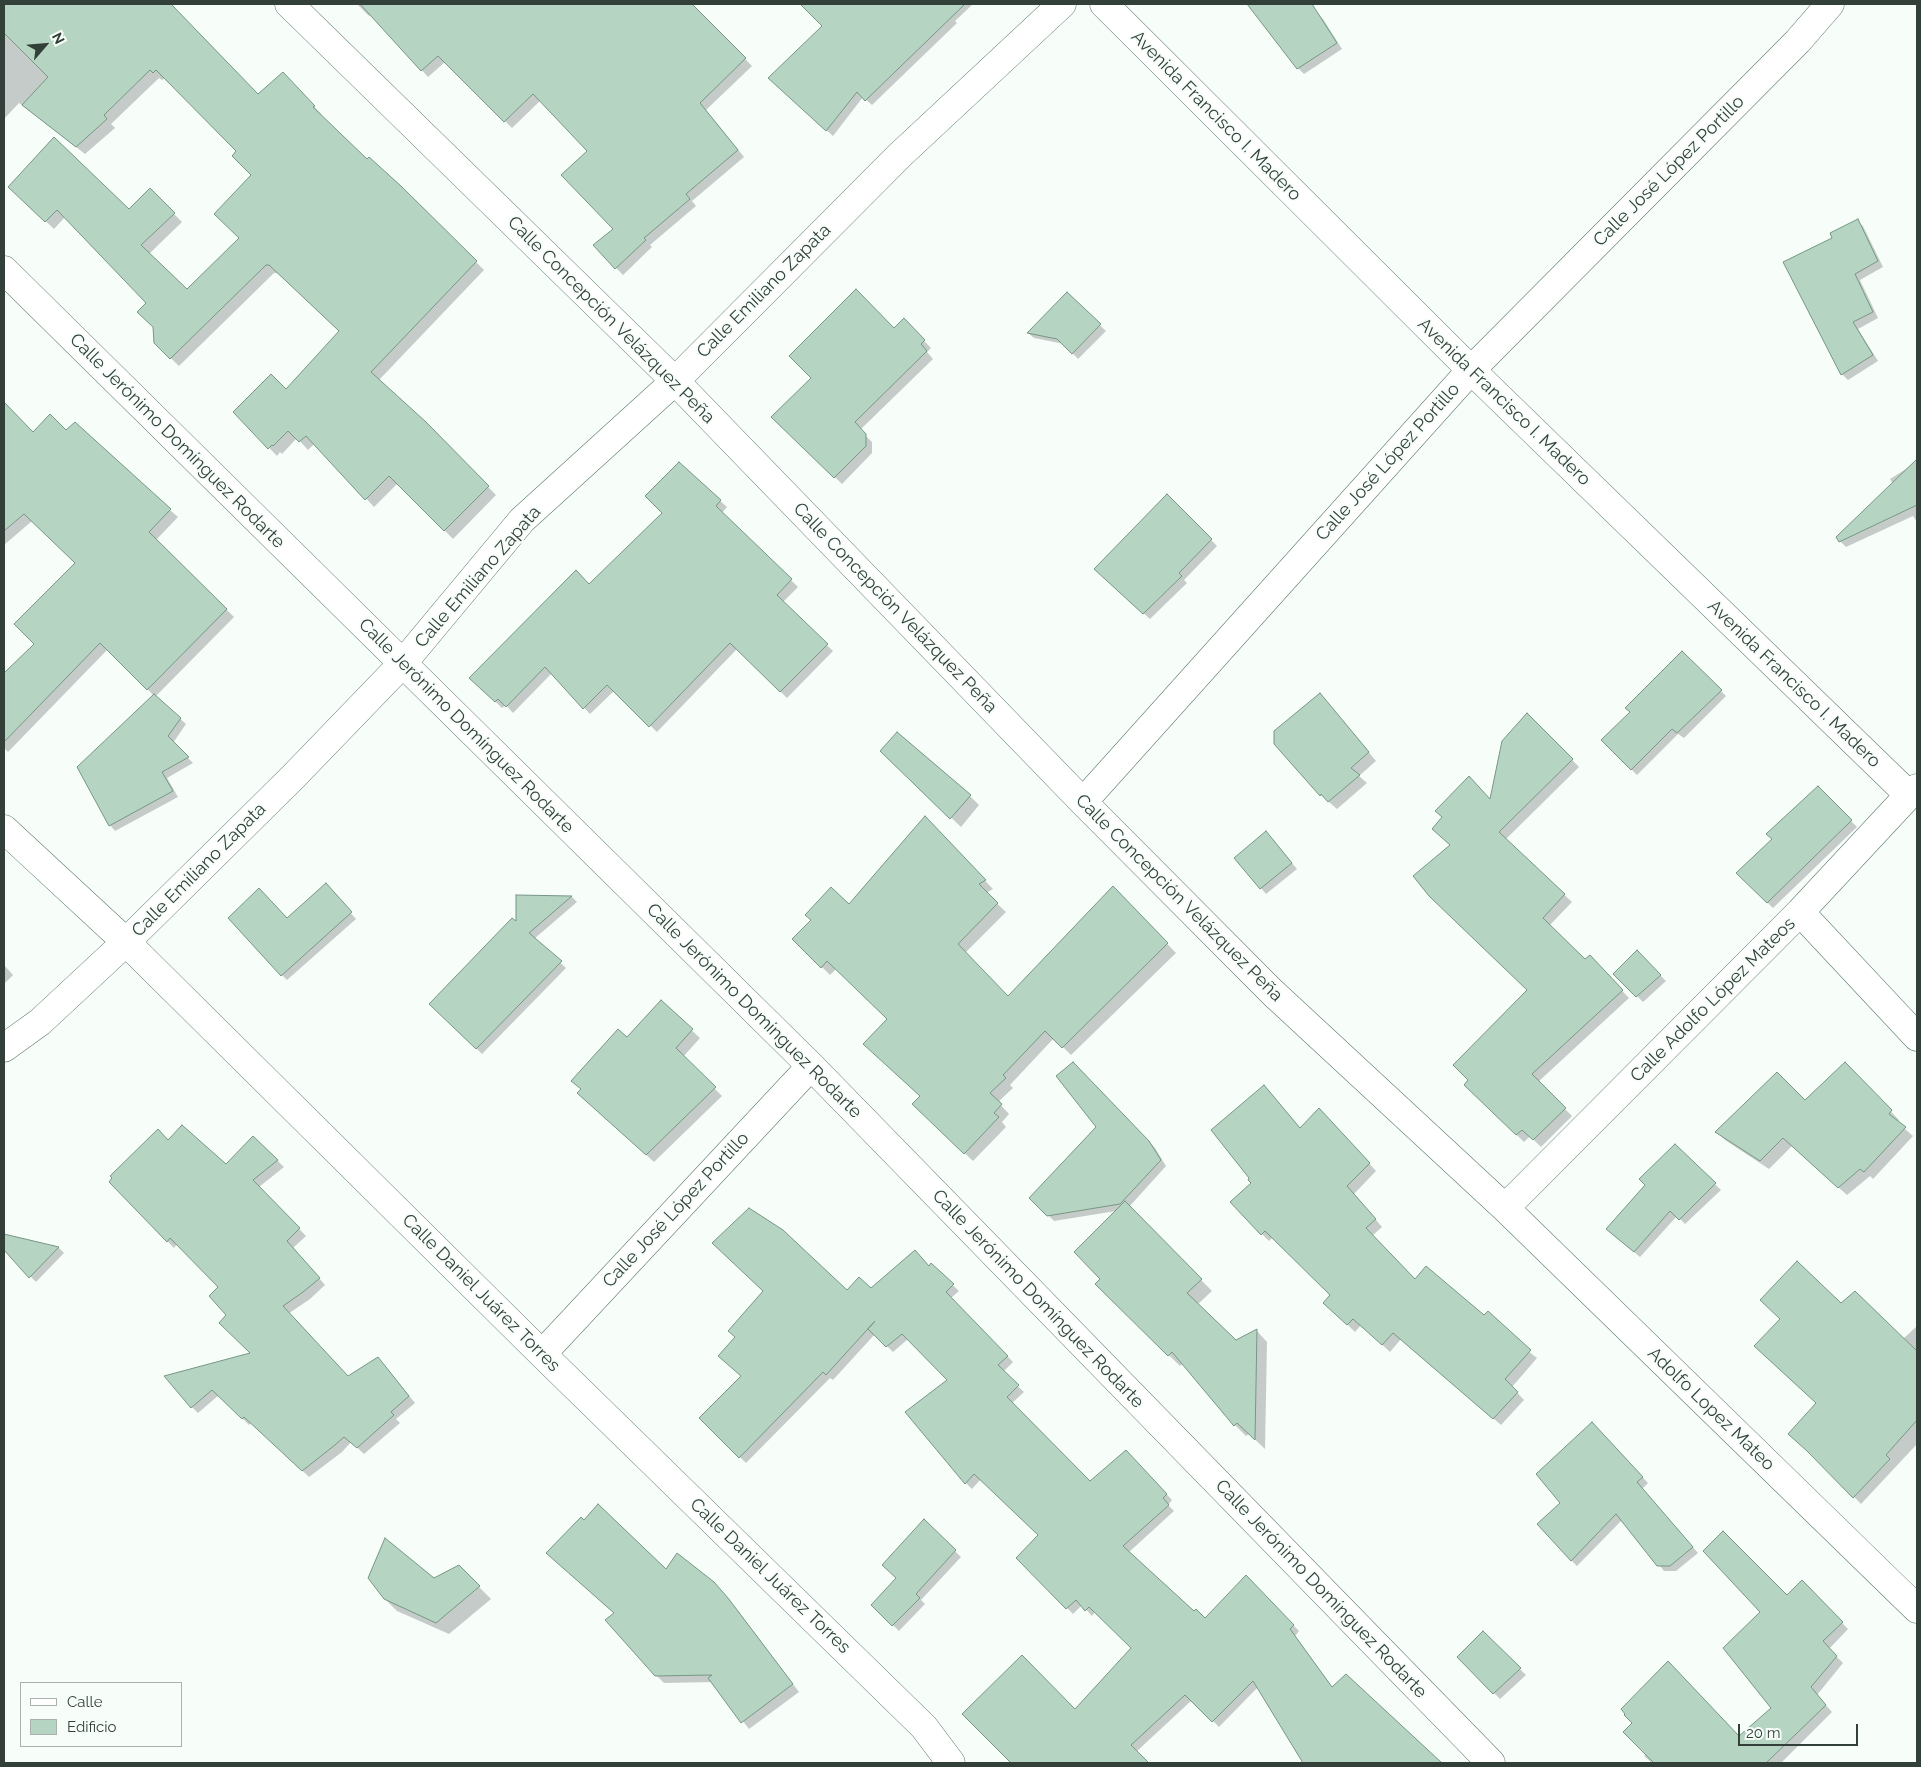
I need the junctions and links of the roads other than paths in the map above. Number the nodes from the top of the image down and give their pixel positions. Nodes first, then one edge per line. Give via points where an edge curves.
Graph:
1 (289, 4) edge
2 (1062, 4) edge
3 (1104, 4) edge
4 (1830, 4) edge
5 (4, 270) edge
6 (1471, 370) junction
7 (675, 381) junction
8 (403, 663) junction
9 (1913, 791) edge
10 (1083, 802) junction
11 (4, 829) edge
12 (1800, 912) junction
13 (126, 942) junction
14 (1917, 1037) edge
15 (4, 1048) edge
16 (811, 1066) junction
17 (1505, 1208) junction
18 (542, 1354) junction
19 (1917, 1609) edge
20 (951, 1763) edge
21 (1491, 1763) edge

1 - 7 street, Calle Concepción Velázquez Peña
2 - 7 street, Calle Emiliano Zapata via 900,155
3 - 6 street, Avenida Francisco I. Madero
4 - 6 street, Calle José López Portillo via 1798,41
5 - 8 street, Calle Jerónimo Domínguez Rodarte
6 - 9 street, Avenida Francisco I. Madero
6 - 10 street, Calle José López Portillo
7 - 8 street, Calle Emiliano Zapata via 522,520
7 - 10 street, Calle Concepción Velázquez Peña
8 - 13 street, Calle Emiliano Zapata
8 - 16 street, Calle Jerónimo Domínguez Rodarte
9 - 12 street, Calle Adolfo López Mateos
10 - 17 street, Calle Concepción Velázquez Peña via 1272,992
11 - 13 street, Calle Daniel Juárez Torres
12 - 14 street
12 - 17 street, Calle Adolfo López Mateos
13 - 15 street, Calle Emiliano Zapata via 40,1022
13 - 18 street, Calle Daniel Juárez Torres
16 - 18 street, Calle José López Portillo
16 - 21 street, Calle Jerónimo Domínguez Rodarte
17 - 19 street, Adolfo Lopez Mateo
18 - 20 street, Calle Daniel Juárez Torres via 924,1726

